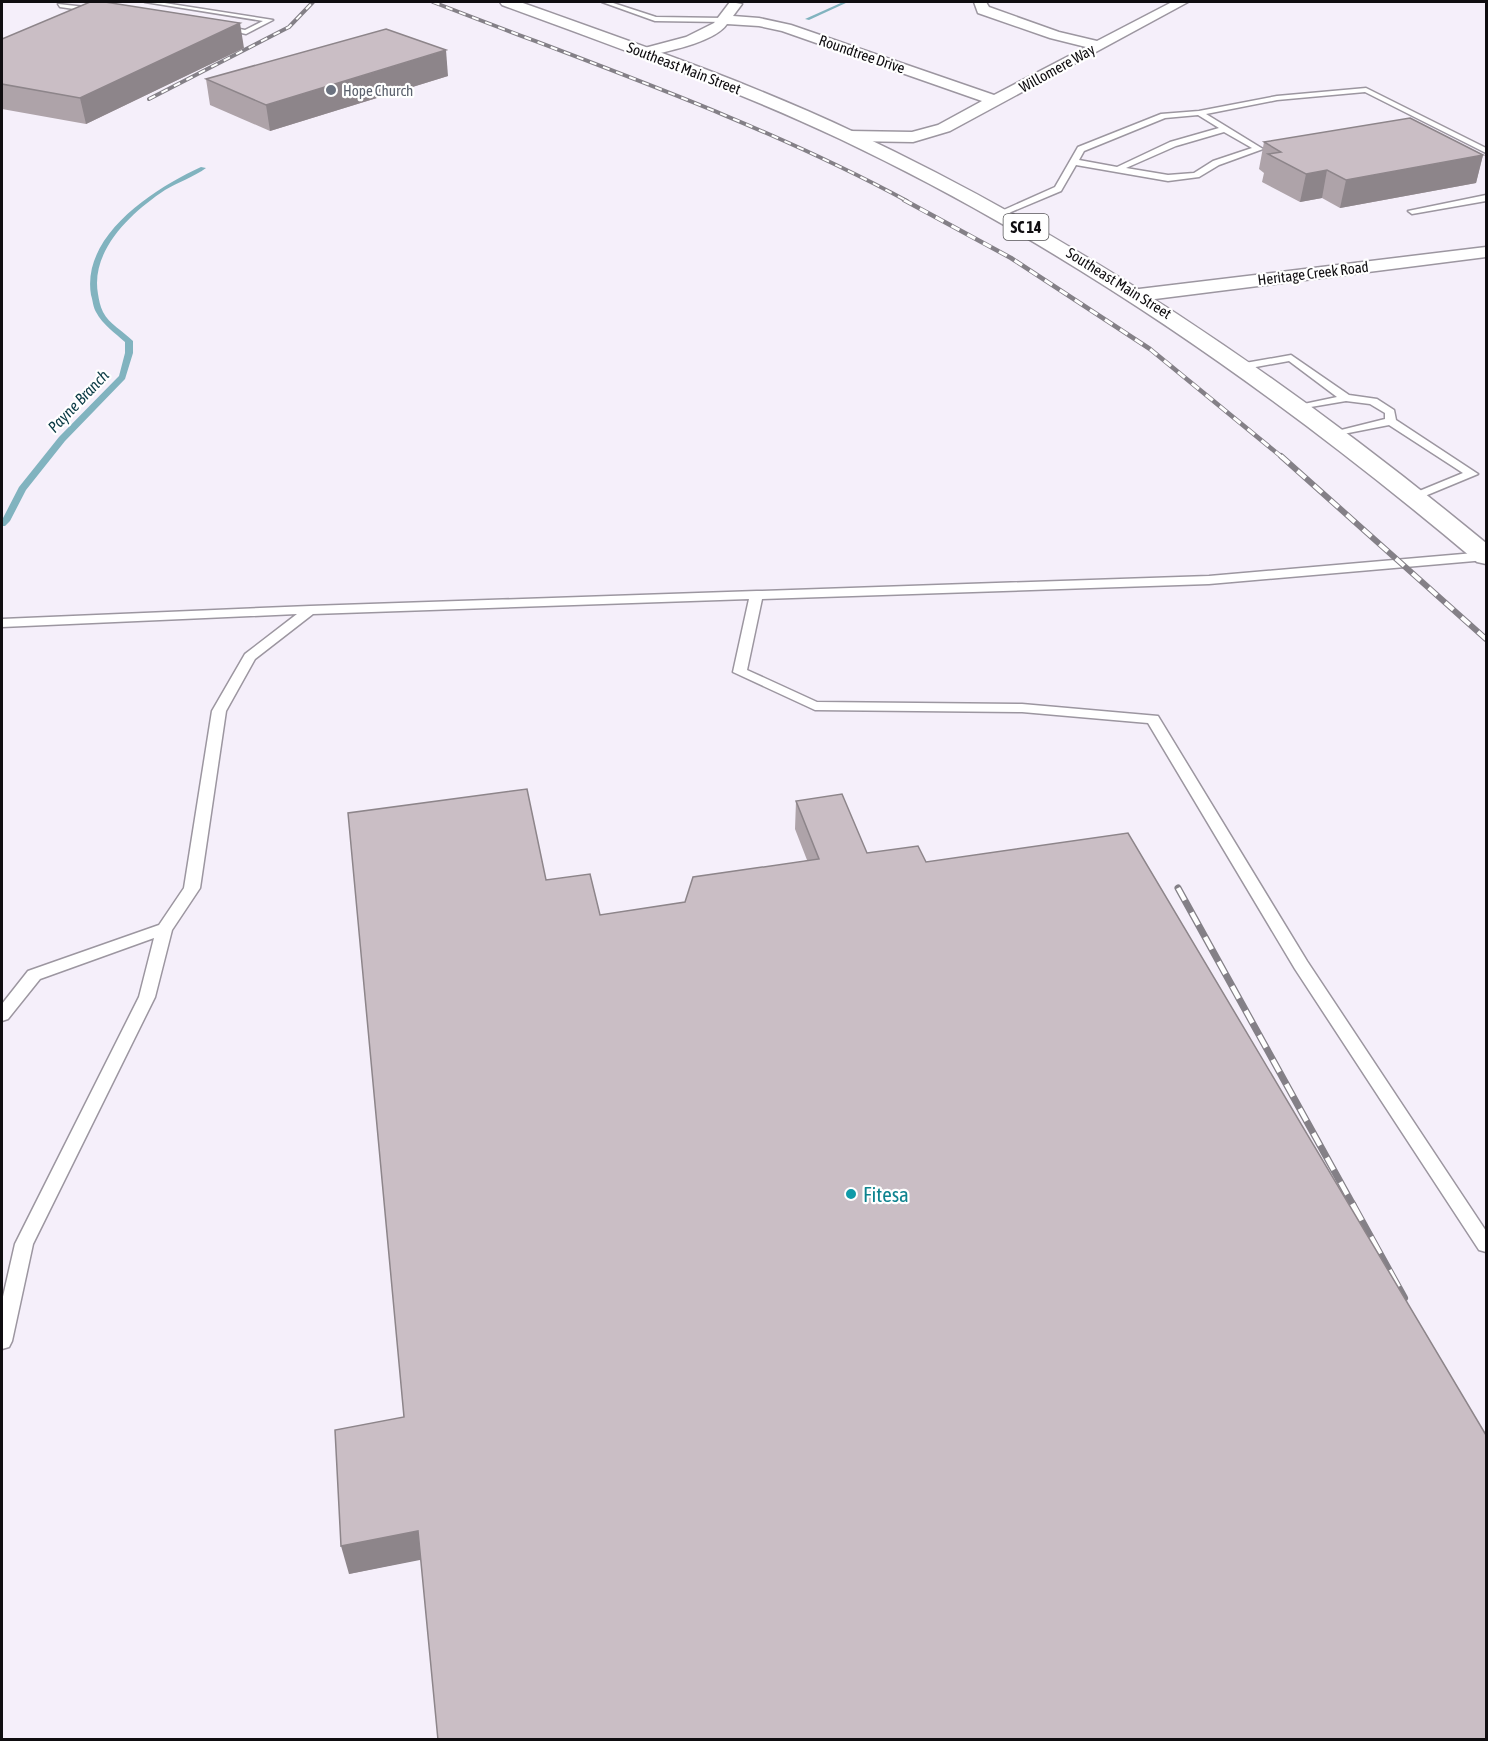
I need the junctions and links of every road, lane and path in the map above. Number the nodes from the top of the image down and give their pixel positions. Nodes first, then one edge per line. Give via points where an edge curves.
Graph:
1 (148, 2) edge
2 (507, 2) edge
3 (605, 2) edge
4 (737, 2) edge
5 (980, 2) edge
6 (1181, 2) edge
7 (60, 5) dead end
8 (106, 12) edge
9 (724, 20) junction
10 (211, 27) edge
11 (1097, 45) junction
12 (642, 52) junction
13 (996, 101) junction
14 (1199, 113) junction
15 (1225, 129) junction
16 (932, 132) junction
17 (849, 136) junction
18 (1486, 151) edge
19 (897, 159) junction
20 (1075, 162) junction
21 (1120, 168) junction
22 (1486, 198) edge
23 (1412, 211) dead end
24 (1001, 213) junction
25 (1486, 252) edge
26 (1139, 295) junction
27 (1245, 366) junction
28 (1346, 398) junction
29 (1303, 407) junction
30 (1391, 421) junction
31 (1337, 434) junction
32 (1416, 496) junction
33 (1486, 556) edge
34 (756, 596) junction
35 (309, 610) junction
36 (2, 623) edge
37 (164, 929) junction
38 (2, 1015) edge
39 (1486, 1245) edge
40 (2, 1341) edge

1 - 10 lane via 270,20 246,32
2 - 12 main road, Southeast Main Street / SC 14
3 - 9 lane via 655,19
4 - 9 street
5 - 11 street via 983,10
6 - 11 street, Willomere Way
7 - 8 lane
9 - 12 street via 691,40
9 - 13 street, Roundtree Drive via 786,28
11 - 13 street, Willomere Way
12 - 17 main road, Southeast Main Street / SC 14
13 - 16 street, Willomere Way
14 - 15 lane
14 - 18 lane via 1277,98 1366,90
14 - 20 lane via 1164,116 1108,137 1081,149
15 - 21 lane via 1173,144
15 - 21 lane via 1259,149 1216,163 1196,175 1168,178
16 - 17 street, Willomere Way via 914,137
16 - 19 street, Willomere Way
17 - 19 main road, Southeast Main Street / SC 14
19 - 24 main road, Southeast Main Street / SC 14
20 - 21 lane
20 - 24 lane via 1058,189
22 - 23 lane
24 - 26 main road, Southeast Main Street / SC 14
25 - 26 street, Heritage Creek Road
26 - 27 main road, Southeast Main Street / SC 14
27 - 28 lane via 1291,358
27 - 29 main road, Southeast Main Street / SC 14
28 - 29 lane
28 - 30 lane via 1373,401 1390,412
29 - 31 main road, Southeast Main Street / SC 14
30 - 31 lane
30 - 32 lane via 1472,474
31 - 32 main road, Southeast Main Street / SC 14
32 - 33 main road, Southeast Main Street / SC 14
33 - 34 lane via 1209,580
34 - 35 lane
34 - 39 lane via 740,672 815,706 1022,708 1153,719 1301,965
35 - 36 lane
35 - 37 lane via 249,657 219,711 192,888
37 - 38 lane via 34,975
37 - 40 lane via 147,997 24,1244

